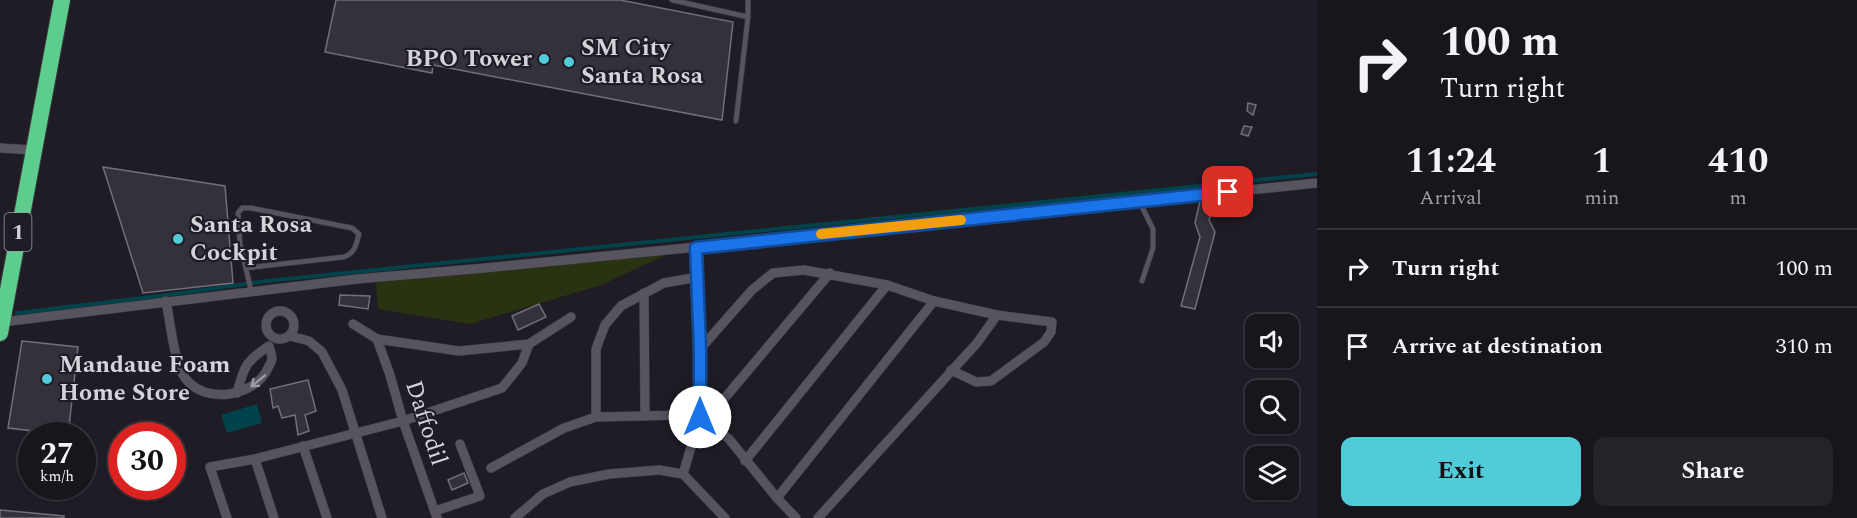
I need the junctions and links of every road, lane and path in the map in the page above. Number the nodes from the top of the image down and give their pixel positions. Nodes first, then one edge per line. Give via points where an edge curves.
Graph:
1 (62, 0) edge
2 (672, 0) edge
3 (747, 0) edge
4 (748, 17) junction
5 (736, 121) dead end
6 (34, 146) junction
7 (0, 148) edge
8 (1317, 183) edge
9 (1139, 201) junction
10 (696, 248) junction
11 (246, 268) junction
12 (830, 273) junction
13 (698, 277) junction
14 (1142, 281) dead end
15 (250, 285) junction
16 (887, 285) junction
17 (644, 294) junction
18 (166, 301) junction
19 (934, 301) junction
20 (997, 315) junction
21 (571, 317) dead end
22 (353, 324) dead end
23 (1, 328) edge
24 (290, 336) junction
25 (377, 339) junction
26 (271, 341) junction
27 (529, 344) junction
28 (700, 349) junction
29 (951, 370) junction
30 (237, 393) junction
31 (645, 416) junction
32 (596, 417) junction
33 (703, 420) junction
34 (403, 421) junction
35 (354, 433) junction
36 (460, 444) dead end
37 (303, 446) junction
38 (255, 459) junction
39 (745, 461) junction
40 (491, 468) dead end
41 (683, 474) junction
42 (777, 498) junction
43 (436, 514) edge
44 (227, 518) edge
45 (274, 518) edge
46 (327, 518) edge
47 (382, 518) edge
48 (515, 518) edge
49 (725, 518) edge
50 (796, 518) edge
51 (818, 518) edge

1 - 6 highway, 1
2 - 4 lane
3 - 4 lane
4 - 5 lane
6 - 7 street
6 - 23 highway, 1
8 - 9 street
9 - 10 street
9 - 14 lane via 1153,229 1153,248
10 - 13 street
10 - 15 street
11 - 11 lane via 351,255 359,234 352,228 242,208 238,213
11 - 15 lane
12 - 16 street
12 - 28 street via 773,273 752,290
12 - 33 street
13 - 17 street via 664,283
13 - 28 street
15 - 18 street
16 - 19 street
16 - 39 street
17 - 31 street
17 - 32 street via 621,306 605,325 596,349
18 - 23 street
18 - 30 street via 184,377 194,387 212,394
19 - 20 street
19 - 42 street
20 - 29 street
20 - 29 street via 1053,324 1044,342 991,381 976,382
21 - 27 street
22 - 25 street
24 - 26 street
24 - 26 street via 293,319 282,311 273,313 267,320
24 - 35 street via 309,341 322,352 342,390
25 - 27 street via 459,351
25 - 34 street, Daffodil
26 - 30 street via 243,369
26 -> 30 street via 272,360 266,374
27 - 34 street via 522,363 502,388
28 - 33 street
29 - 51 street
31 - 32 street
31 - 33 street via 682,414
32 - 40 street via 564,428
33 - 39 street via 729,439
33 - 41 street
34 - 35 street
34 - 43 street, Daffodil
35 - 37 street
35 - 47 street
36 - 43 street via 480,496
37 - 38 street
37 - 46 street
38 - 44 street via 210,467
38 - 45 street
39 - 42 street
41 - 48 street via 659,470 570,482 543,494
41 - 49 street
42 - 50 street

